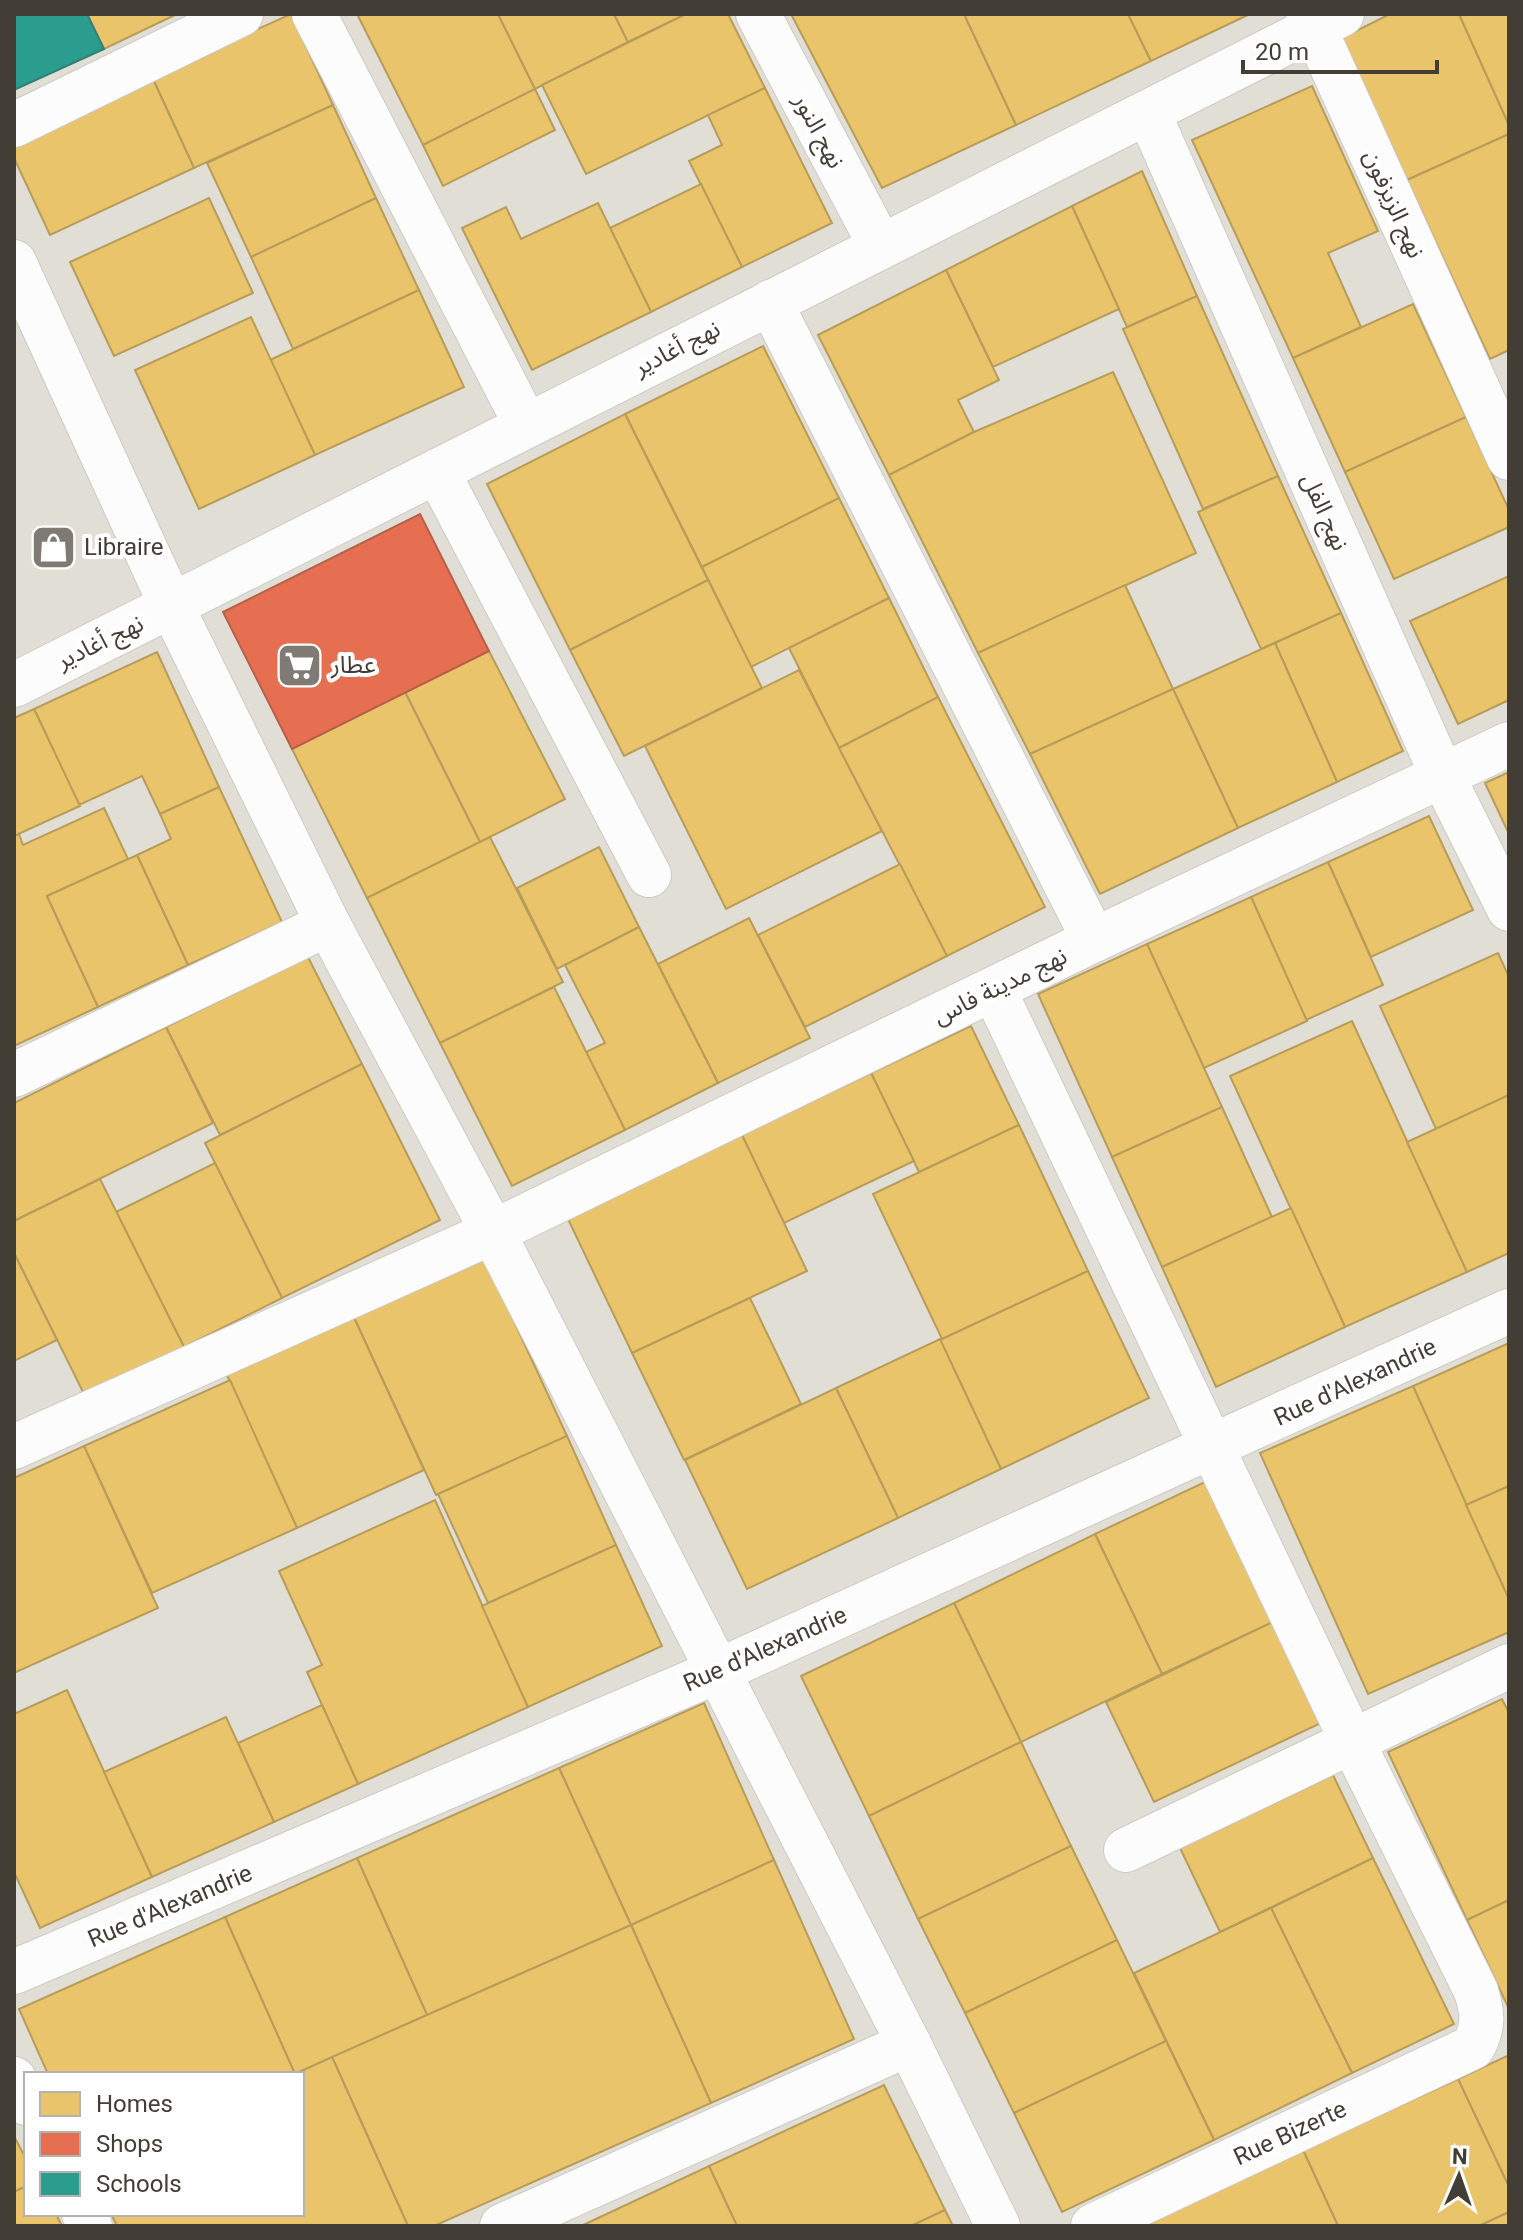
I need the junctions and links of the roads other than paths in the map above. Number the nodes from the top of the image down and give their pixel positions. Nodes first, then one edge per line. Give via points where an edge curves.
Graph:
1 (241, 14) edge
2 (314, 14) edge
3 (758, 14) edge
4 (1321, 19) edge
5 (1148, 112) junction
6 (14, 125) edge
7 (881, 247) junction
8 (14, 262) edge
9 (770, 302) junction
10 (1494, 387) edge
11 (526, 425) junction
12 (1509, 458) edge
13 (437, 471) junction
14 (172, 607) junction
15 (14, 685) edge
16 (1509, 744) edge
17 (1442, 775) junction
18 (649, 875) dead end
19 (1509, 909) edge
20 (328, 924) junction
21 (1094, 940) junction
22 (994, 990) junction
23 (14, 1075) edge
24 (493, 1232) junction
25 (1509, 1311) edge
26 (14, 1447) edge
27 (1212, 1448) junction
28 (1509, 1666) edge
29 (718, 1671) junction
30 (1352, 1741) junction
31 (1126, 1850) dead end
32 (14, 1972) edge
33 (909, 2044) junction
34 (14, 2079) edge
35 (24, 2099) edge
36 (502, 2226) edge
37 (998, 2226) edge
38 (1093, 2226) edge

1 - 6 street
2 - 11 street
3 - 7 street, نهج النور
4 - 5 street, نهج أغادير
4 - 10 street, نهج الزيزفون
5 - 7 street, نهج أغادير
5 - 17 street, نهج الفل
7 - 9 street, نهج أغادير
8 - 14 street
9 - 11 street, نهج أغادير
9 - 21 street
10 - 12 street, نهج الزيزفون
11 - 13 street, نهج أغادير
13 - 14 street, نهج أغادير
13 - 18 street
14 - 15 street, نهج أغادير
14 - 20 street
16 - 17 street, نهج مدينة فاس
17 - 19 street, نهج الفل
17 - 21 street, نهج مدينة فاس
20 - 23 street
20 - 24 street
21 - 22 street, نهج مدينة فاس
22 - 24 street, نهج مدينة فاس
22 - 27 street
24 - 26 street, نهج مدينة فاس
24 - 29 street
25 - 27 street, Rue d'Alexandrie
27 - 29 street, Rue d'Alexandrie
27 - 30 street
28 - 30 street
29 - 32 street, Rue d'Alexandrie
29 - 33 street
30 - 31 street
30 - 38 street, Rue Bizerte via 1476,1991 1483,2012 1480,2034 1473,2047
33 - 36 street
33 - 37 street
34 - 35 street

